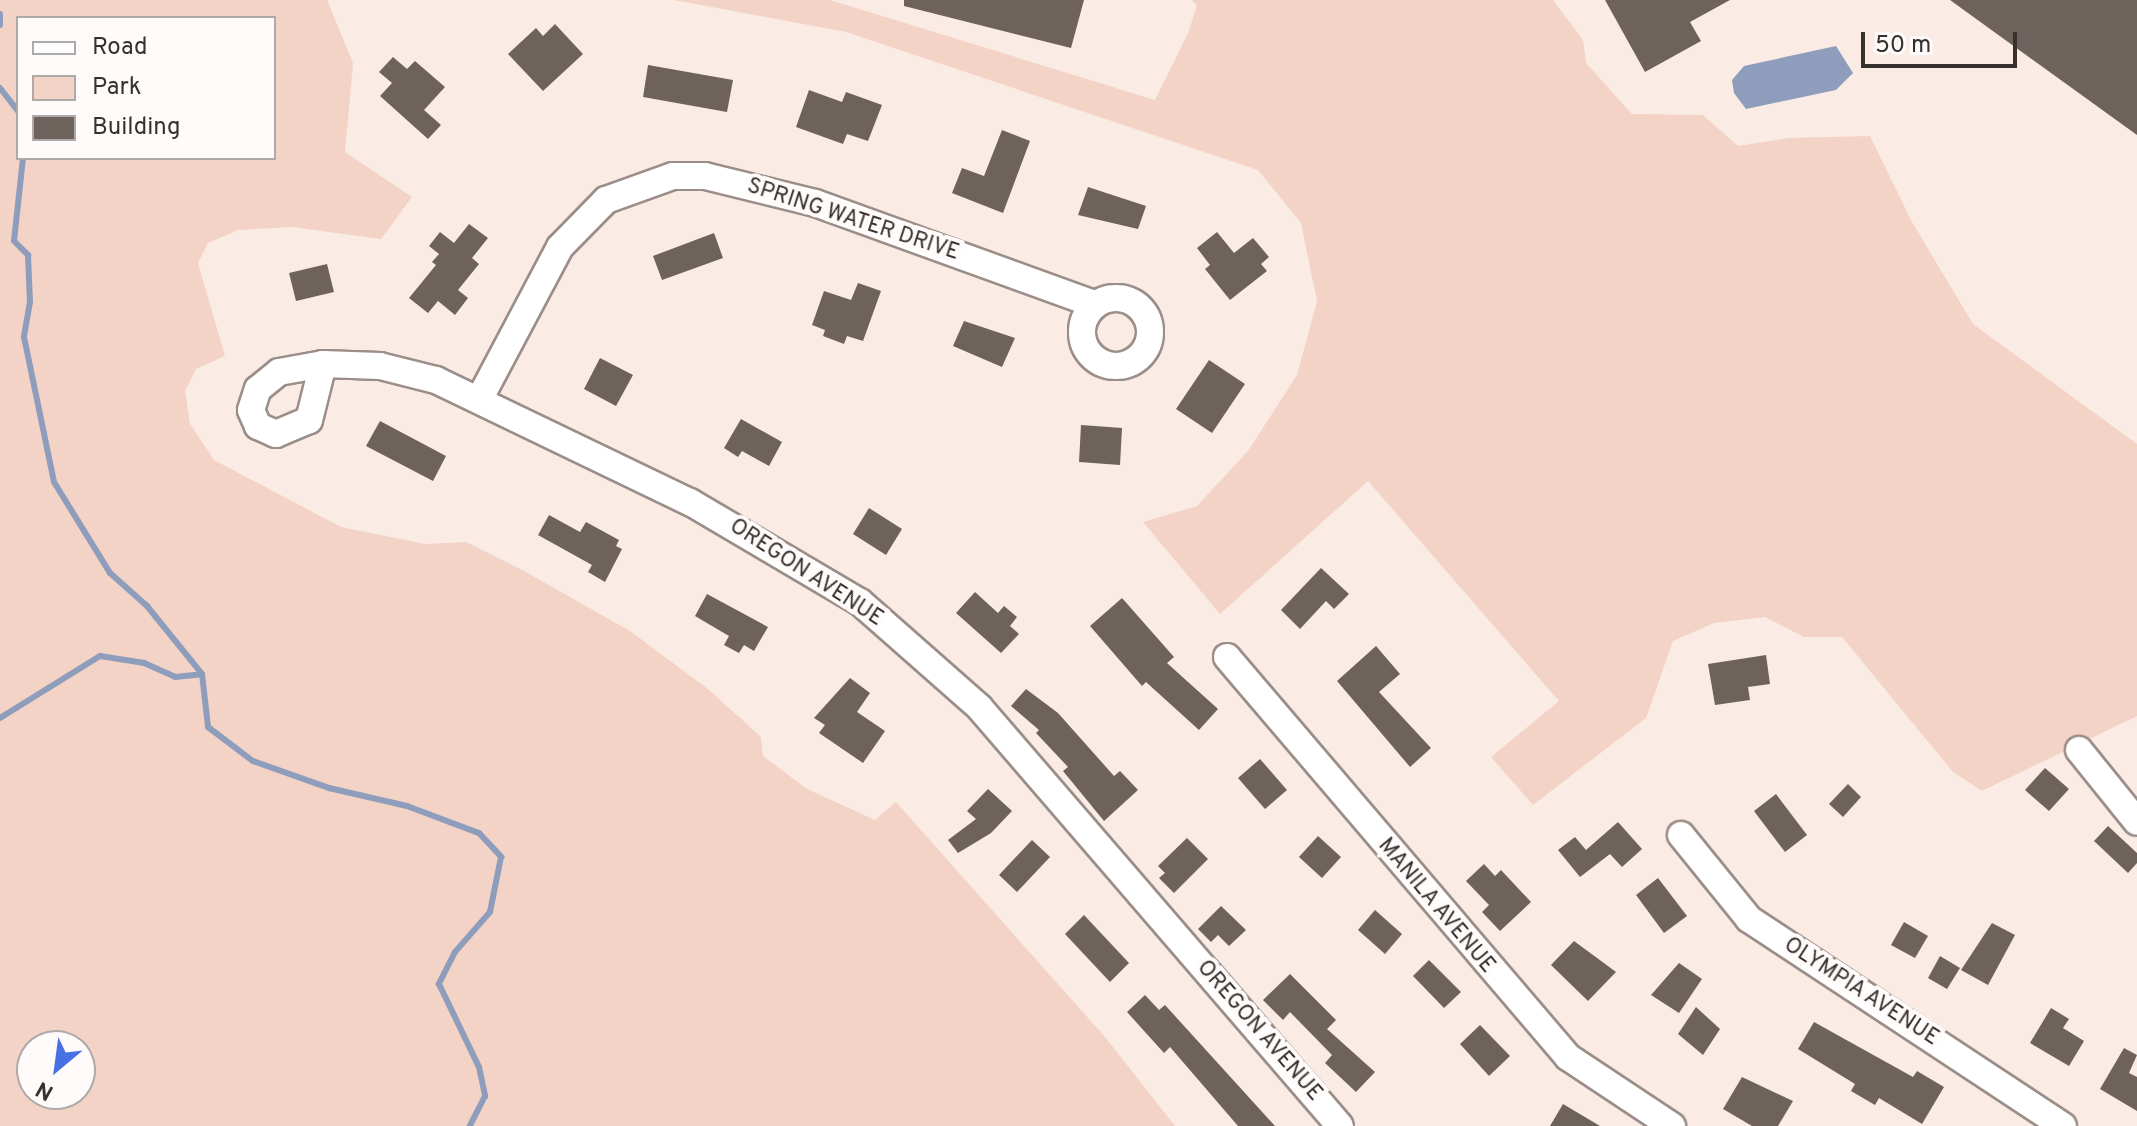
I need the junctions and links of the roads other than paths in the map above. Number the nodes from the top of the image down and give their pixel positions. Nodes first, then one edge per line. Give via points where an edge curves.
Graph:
1 (1094, 304) dead end
2 (323, 364) dead end
3 (479, 400) junction
4 (1227, 657) dead end
5 (2079, 750) dead end
6 (2137, 822) edge
7 (1681, 835) dead end
8 (1340, 1126) edge
9 (1672, 1126) edge
10 (2063, 1126) edge

1 - 3 street, SPRING WATER DRIVE via 815,203 705,176 673,176 606,200 560,247
2 - 3 street, OREGON AVENUE via 380,366 436,380
3 - 8 street, OREGON AVENUE via 785,554 860,602 917,649 979,707
4 - 9 street, MANILA AVENUE via 1568,1057
5 - 6 street
7 - 10 street, OLYMPIA AVENUE via 1749,919

